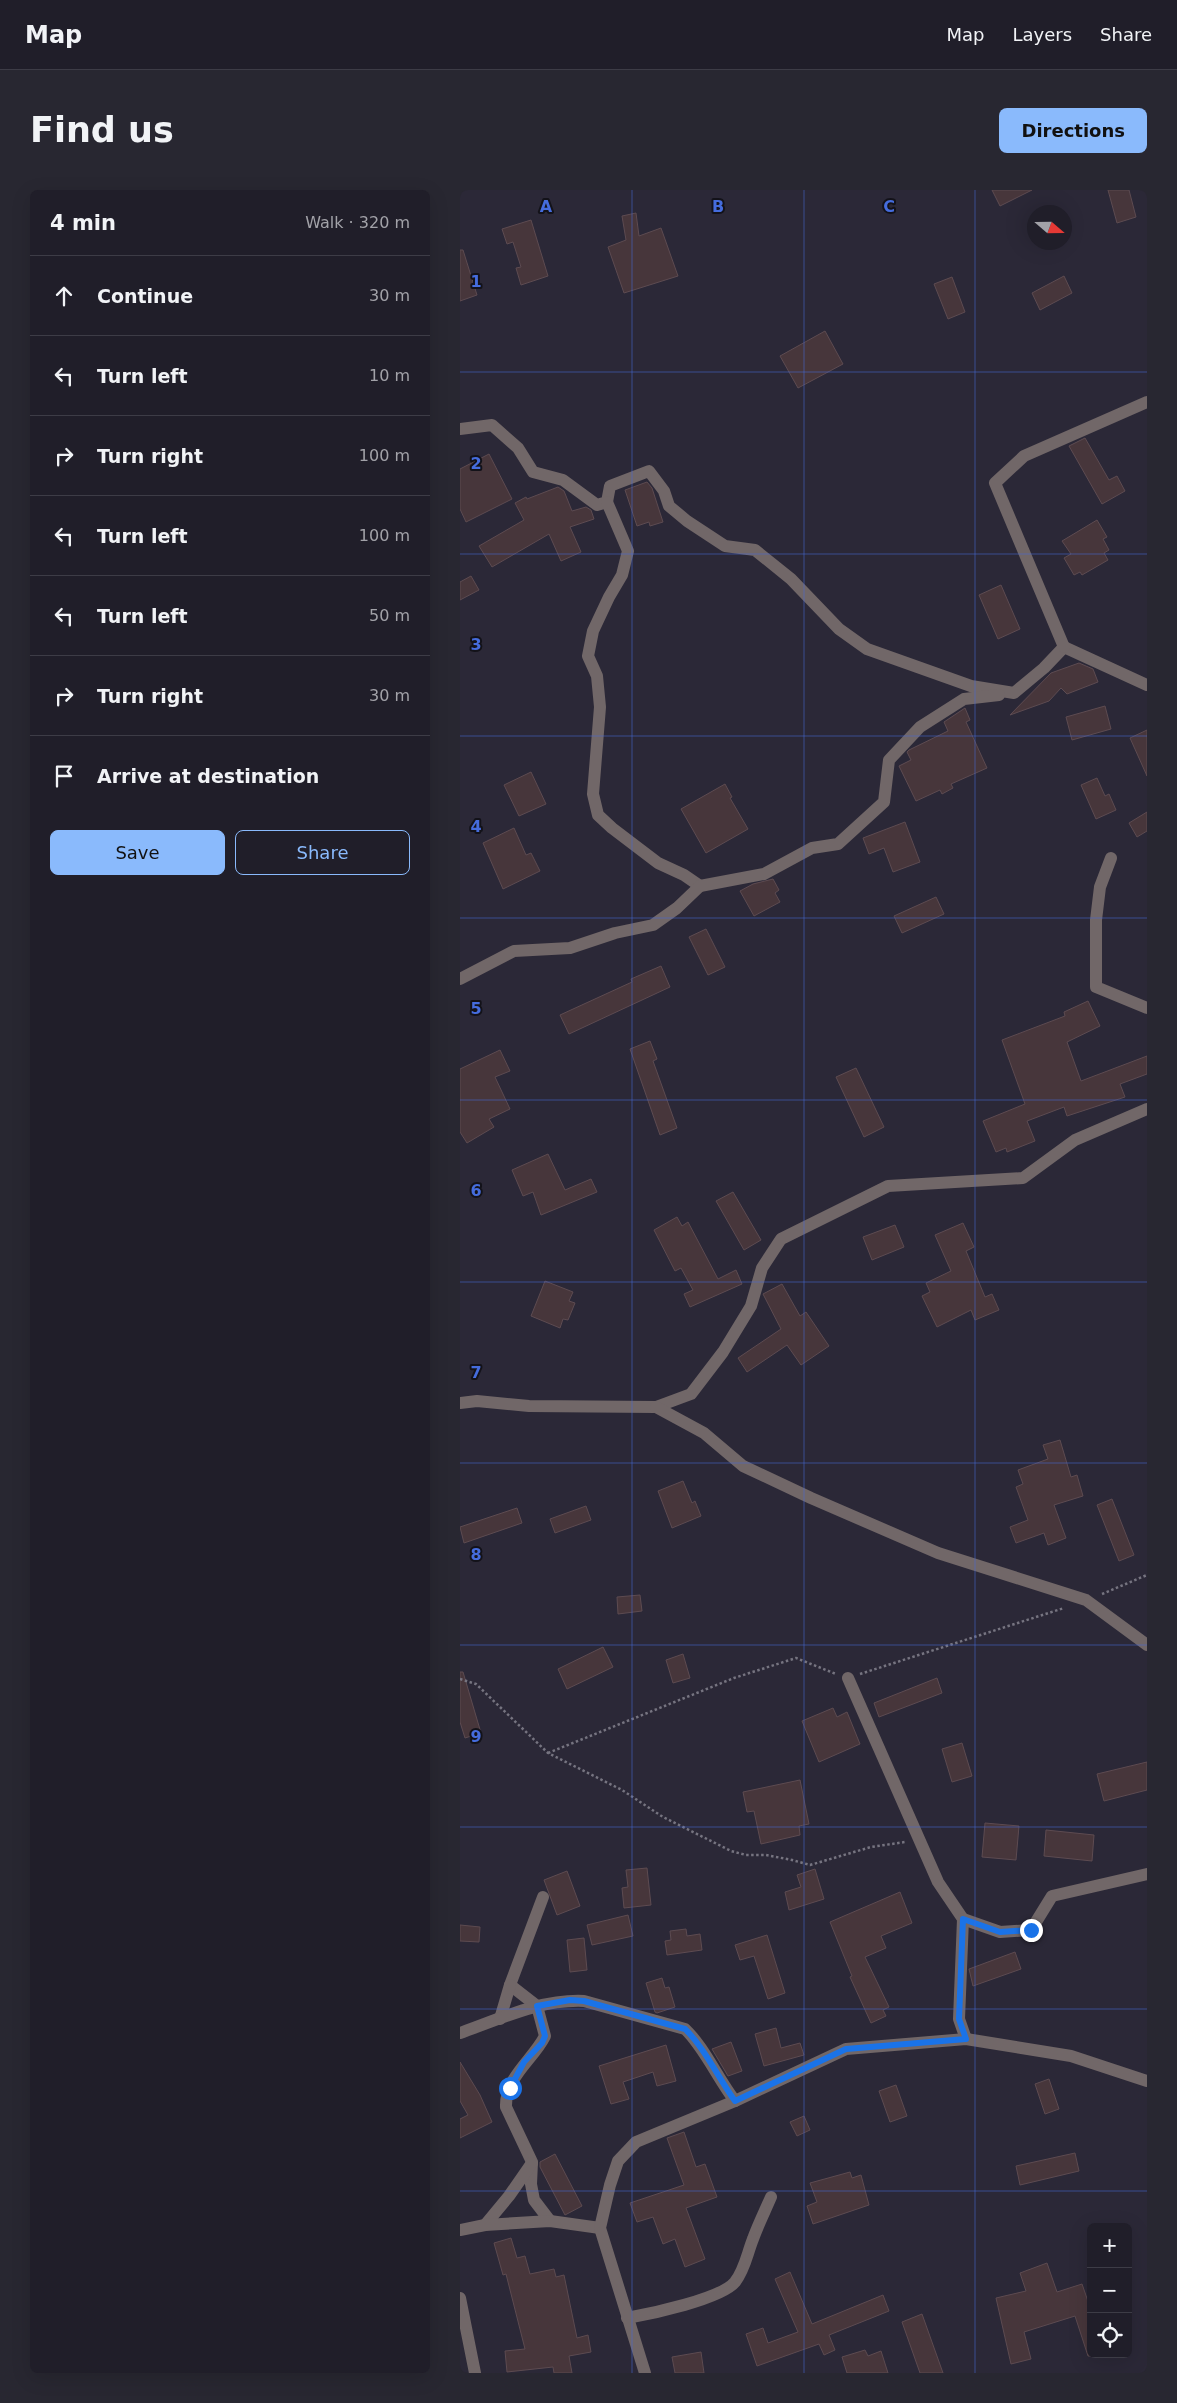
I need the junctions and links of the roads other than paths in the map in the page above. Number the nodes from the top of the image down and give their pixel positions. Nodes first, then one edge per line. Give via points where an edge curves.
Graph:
1 (1147, 402) edge
2 (460, 429) edge
3 (607, 502) junction
4 (1064, 647) junction
5 (1147, 685) edge
6 (1014, 693) junction
7 (1110, 858) dead end
8 (700, 886) junction
9 (460, 979) edge
10 (1147, 1008) edge
11 (1147, 1109) edge
12 (460, 1403) edge
13 (656, 1406) junction
14 (1147, 1645) edge
15 (848, 1678) dead end
16 (1147, 1874) edge
17 (543, 1897) dead end
18 (963, 1919) junction
19 (510, 1985) junction
20 (537, 2006) junction
21 (500, 2019) junction
22 (460, 2033) edge
23 (966, 2039) junction
24 (1147, 2082) edge
25 (735, 2101) junction
26 (532, 2162) junction
27 (771, 2197) dead end
28 (550, 2221) junction
29 (485, 2225) junction
30 (600, 2228) junction
31 (460, 2230) edge
32 (460, 2298) edge
33 (627, 2318) junction
34 (475, 2373) edge
35 (645, 2373) edge

1 - 4 street via 1024,456 995,483
2 - 3 street via 492,425 518,448 533,472 563,480 597,506
3 - 6 street via 610,486 649,471 664,491 670,506 687,521 725,546 755,550 791,578 839,629 868,649 971,686
3 - 8 street via 628,551 622,575 608,596 593,631 588,656 597,676 600,707 593,794 598,815 658,863
4 - 5 street
4 - 6 street
6 - 8 street via 964,699 920,727 889,760 884,802 838,844 812,848 764,874
7 - 10 street via 1100,887 1096,920 1096,986
8 - 9 street via 653,925 570,948 514,951
11 - 13 street via 1075,1140 1023,1178 888,1186 781,1239 762,1268 751,1306 723,1352 691,1394
12 - 13 street
13 - 14 street via 704,1433 743,1466 938,1553 1086,1600
15 - 18 street via 938,1882
16 - 18 street via 1052,1896 1031,1930 1000,1932
17 - 19 street
18 - 23 street via 959,2019
19 - 20 street
19 - 21 street
20 - 21 street
20 - 25 street via 584,2001 685,2029
20 - 26 street via 545,2036 524,2062 505,2098 506,2107
21 - 22 street
23 - 24 street via 1070,2056
23 - 25 street via 846,2049
25 - 30 street via 636,2142 618,2161
26 - 28 street via 534,2200
26 - 29 street
27 - 33 street via 744,2268 734,2283 666,2311
28 - 29 street
28 - 30 street
29 - 31 street
30 - 33 street
32 - 34 street
33 - 35 street

